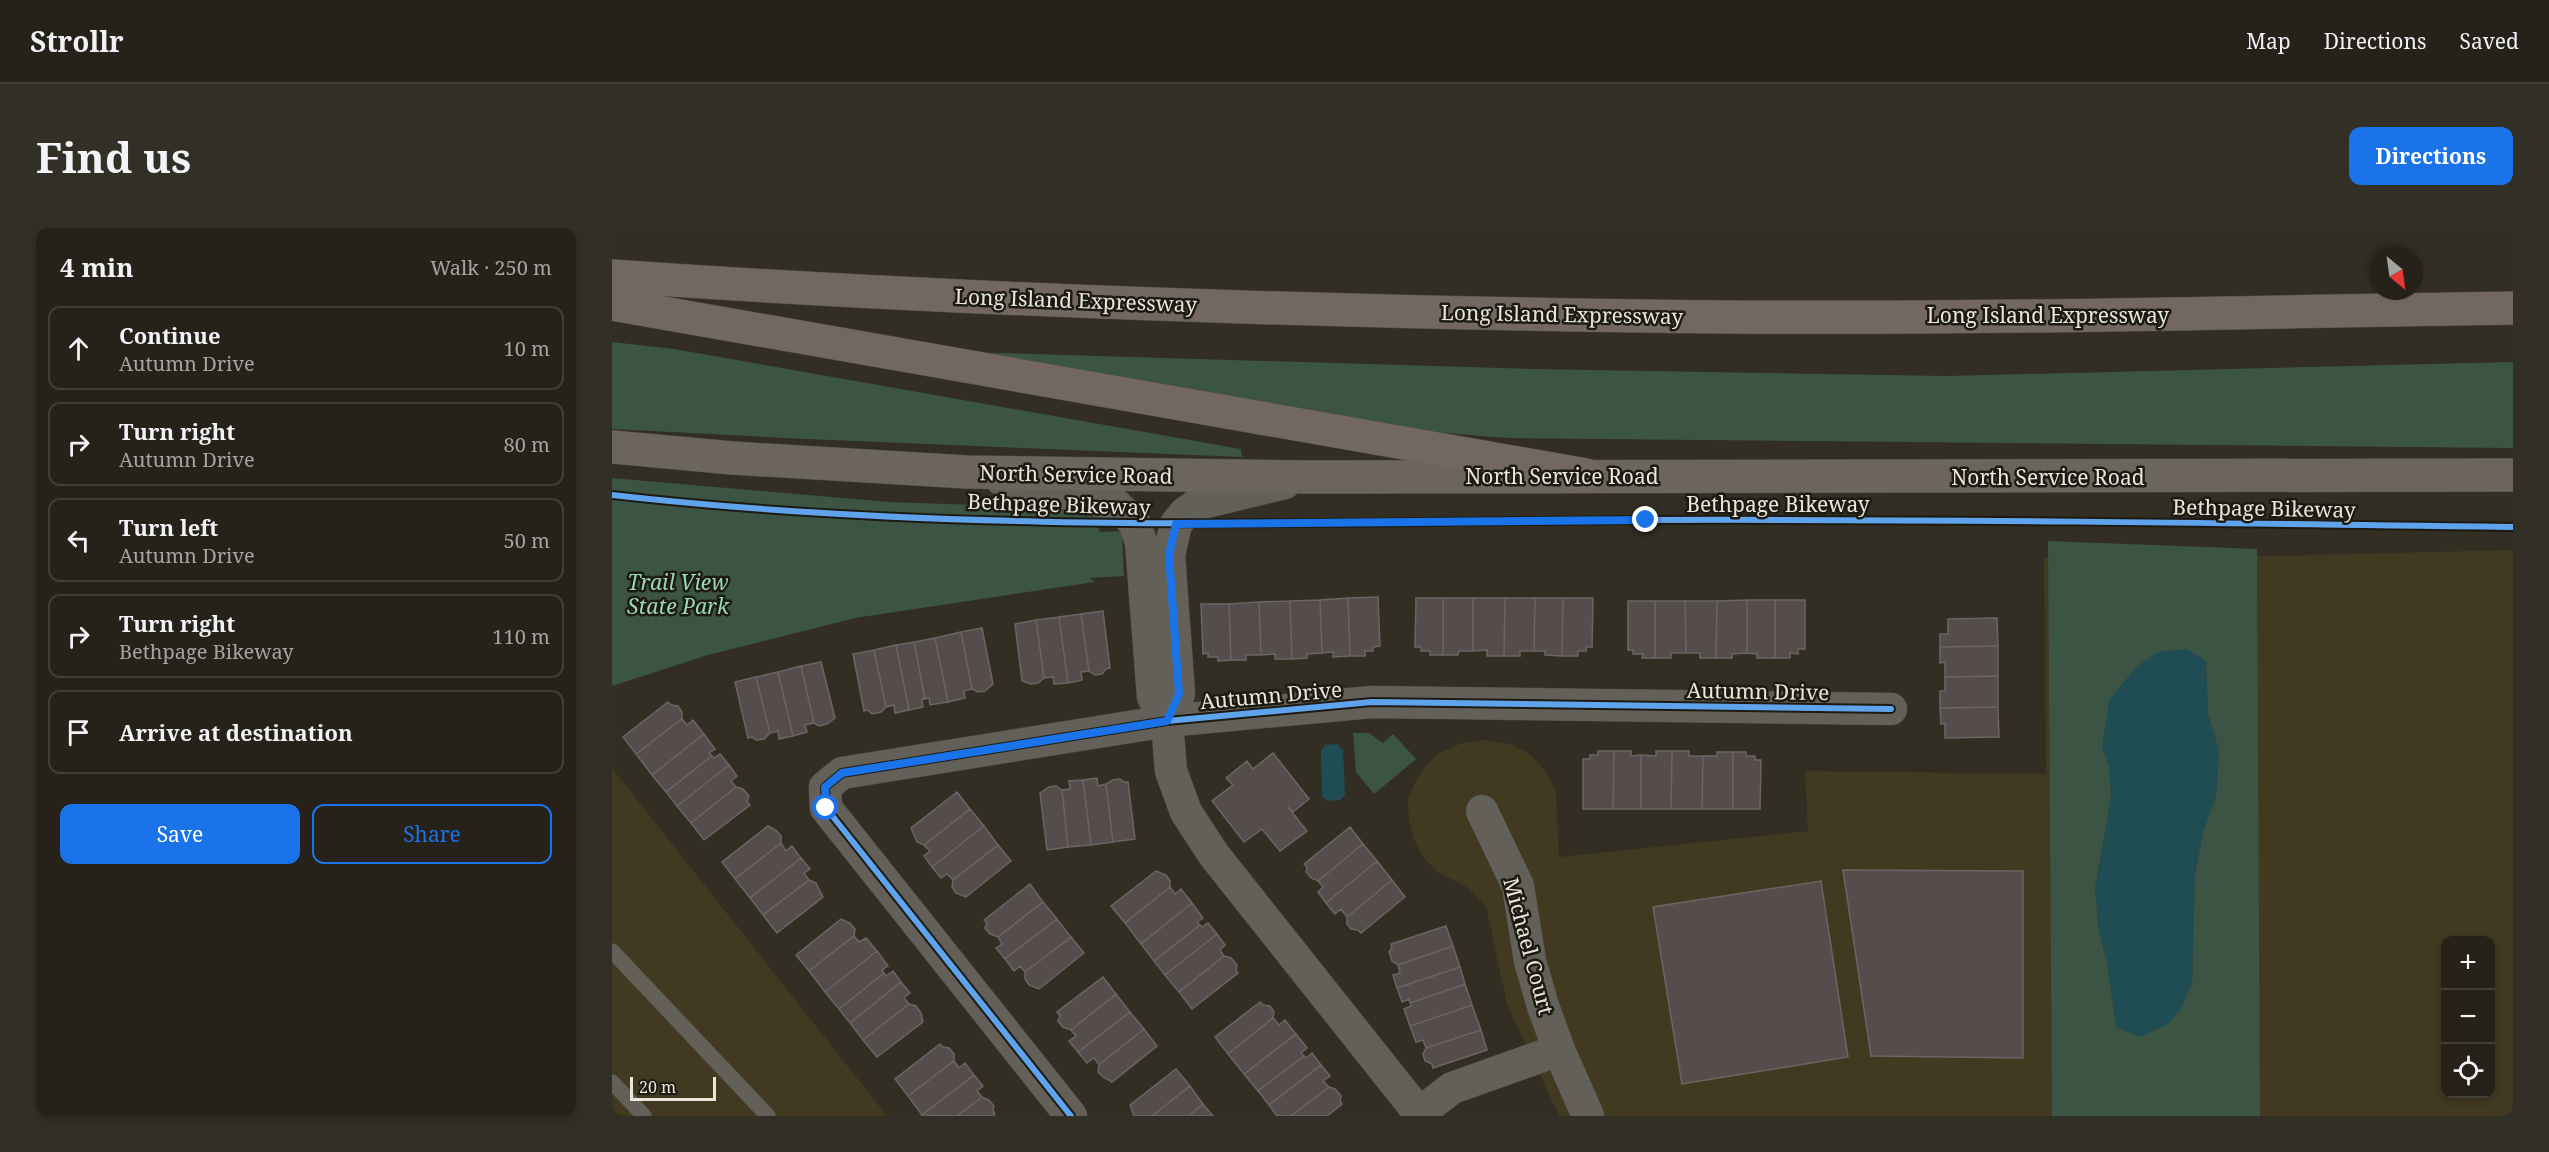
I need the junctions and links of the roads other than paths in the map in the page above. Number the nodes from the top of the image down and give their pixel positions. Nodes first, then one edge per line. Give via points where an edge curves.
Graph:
1 (612, 276) edge
2 (612, 304) edge
3 (2513, 308) edge
4 (612, 447) edge
5 (967, 472) junction
6 (1586, 475) junction
7 (2513, 476) edge
8 (1308, 477) junction
9 (1892, 709) dead end
10 (1167, 721) junction
11 (1482, 811) dead end
12 (612, 951) edge
13 (1559, 1050) junction
14 (612, 1082) edge
15 (1418, 1115) edge
16 (644, 1116) edge
17 (768, 1116) edge
18 (1071, 1116) edge
19 (1588, 1116) edge

1 - 3 highway, Long Island Expressway via 1035,300 1732,317
2 - 6 highway
4 - 5 main road, North Service Road via 732,459
5 - 8 main road, North Service Road
5 - 10 street, Autumn Drive via 1115,504 1126,512 1134,522 1140,542 1153,697
6 - 7 main road, North Service Road
6 - 8 main road, North Service Road
8 - 10 street, Autumn Drive via 1198,504 1176,524 1169,555 1179,694
9 - 10 street, Autumn Drive via 1372,702
10 - 15 street, Autumn Drive via 1171,771 1186,812 1214,855
10 - 18 street, Autumn Drive via 842,773 825,787 826,808
11 - 13 street, Michael Court via 1518,886 1530,961
12 - 17 lane
13 - 15 street, Autumn Drive via 1452,1088
13 - 19 street, Michael Court
14 - 16 lane

